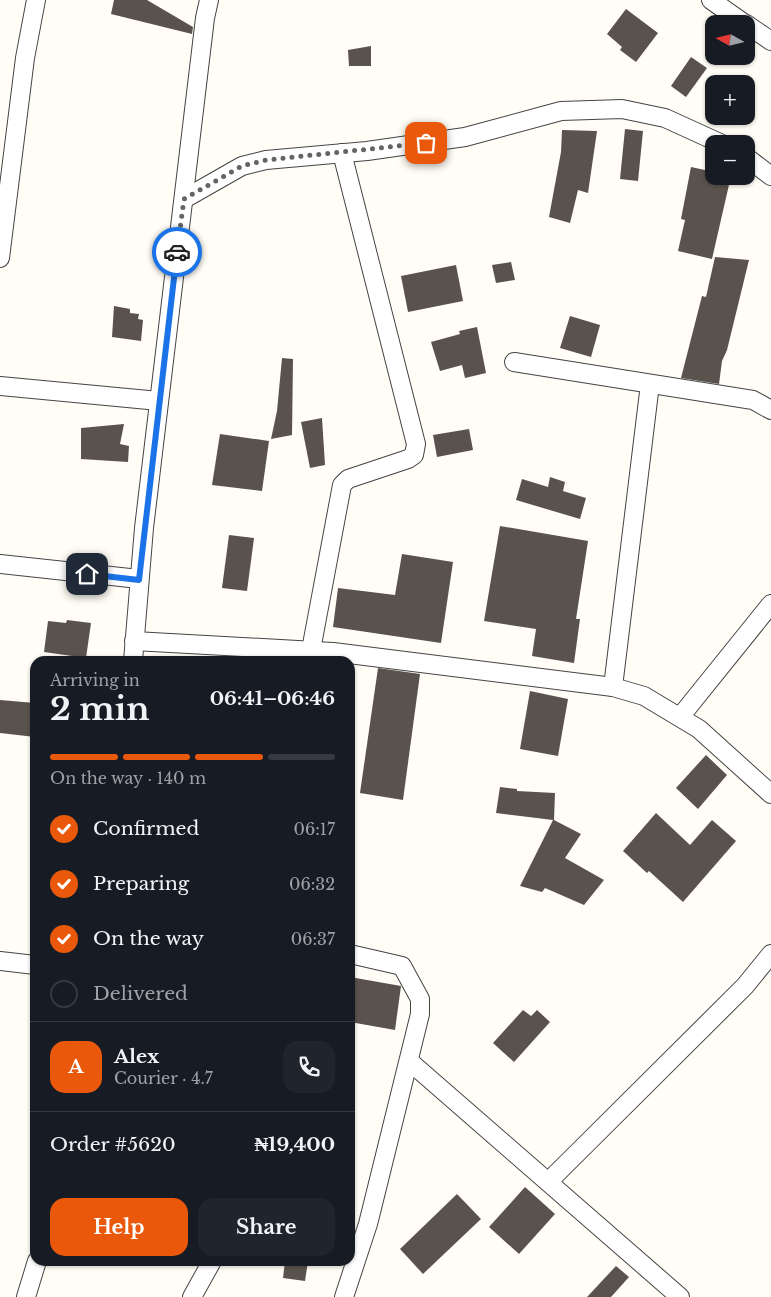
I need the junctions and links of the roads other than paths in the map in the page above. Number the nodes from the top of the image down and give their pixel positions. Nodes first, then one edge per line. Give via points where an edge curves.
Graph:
1 (36, 0) edge
2 (209, 0) edge
3 (711, 0) edge
4 (733, 15) edge
5 (755, 28) edge
6 (768, 34) edge
7 (705, 136) edge
8 (342, 153) junction
9 (755, 164) edge
10 (771, 176) edge
11 (184, 199) junction
12 (0, 258) edge
13 (514, 362) dead end
14 (650, 384) junction
15 (0, 386) edge
16 (159, 401) junction
17 (771, 410) edge
18 (0, 564) edge
19 (139, 580) junction
20 (771, 604) edge
21 (134, 641) junction
22 (311, 650) junction
23 (133, 656) edge
24 (332, 656) edge
25 (355, 659) edge
26 (614, 687) junction
27 (680, 717) junction
28 (771, 794) edge
29 (771, 954) edge
30 (355, 955) edge
31 (0, 961) edge
32 (30, 964) edge
33 (409, 1061) junction
34 (548, 1182) junction
35 (355, 1264) edge
36 (35, 1266) edge
37 (209, 1266) edge
38 (354, 1266) edge
39 (26, 1297) edge
40 (192, 1297) edge
41 (344, 1297) edge
42 (680, 1297) edge

1 - 12 street via 25,58
2 - 11 street
3 - 4 street
5 - 6 street
7 - 8 street via 665,118 622,109 561,111 465,138
8 - 11 street via 266,160 242,166
8 - 22 street via 416,444 414,455 408,459 348,479 342,485
9 - 10 street
11 - 16 street
13 - 14 street
14 - 17 street via 753,400
14 - 26 street
15 - 16 street
16 - 19 street
18 - 19 street
19 - 21 street
20 - 27 street
21 - 22 street
21 - 23 street
22 - 24 street
25 - 26 street
26 - 27 street via 644,696
27 - 28 street via 699,729
29 - 34 street via 745,986
30 - 33 street via 402,966 413,983 420,999 420,1014
31 - 32 street
33 - 34 street
33 - 35 street
34 - 42 street
36 - 39 street
37 - 40 street
38 - 41 street

